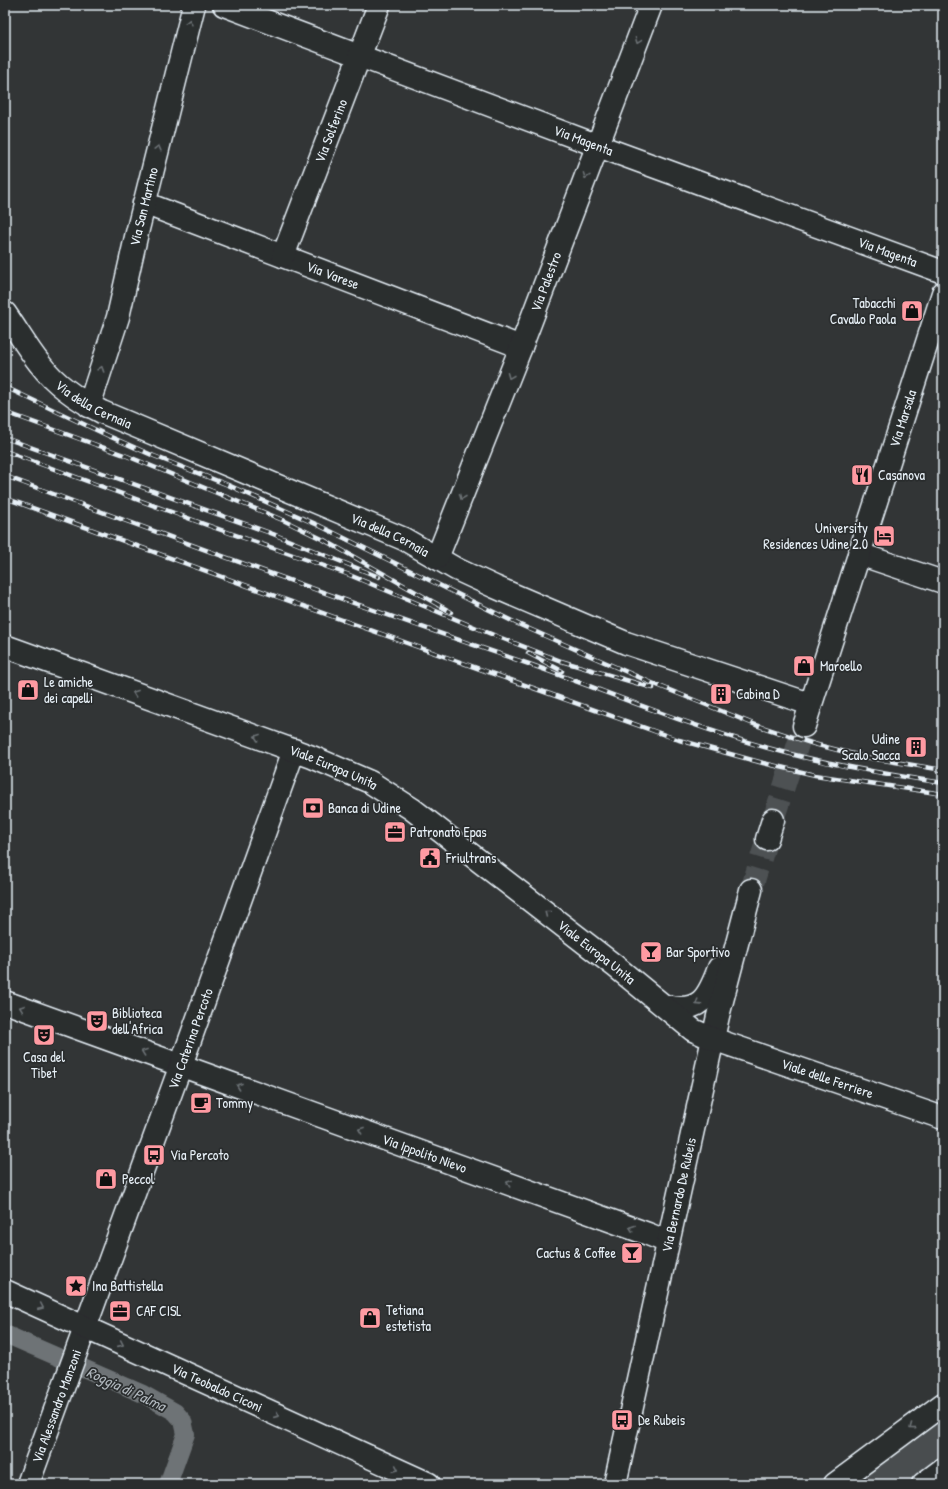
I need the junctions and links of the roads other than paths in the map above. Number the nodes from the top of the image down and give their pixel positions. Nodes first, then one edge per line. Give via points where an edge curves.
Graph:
1 (194, 5) edge
2 (224, 5) edge
3 (379, 5) edge
4 (652, 5) edge
5 (360, 56) junction
6 (598, 145) junction
7 (144, 203) junction
8 (283, 256) junction
9 (943, 272) edge
10 (943, 293) edge
11 (5, 313) edge
12 (521, 348) junction
13 (89, 406) junction
14 (859, 554) junction
15 (437, 558) junction
16 (943, 582) edge
17 (5, 646) edge
18 (810, 704) junction
19 (804, 726) tunnel mouth
20 (294, 750) junction
21 (5, 1002) edge
22 (665, 1006) junction
23 (713, 1040) junction
24 (181, 1065) junction
25 (943, 1118) edge
26 (668, 1242) junction
27 (5, 1291) edge
28 (85, 1327) junction
29 (943, 1404) edge
30 (943, 1469) edge
31 (28, 1484) edge
32 (429, 1484) edge
33 (615, 1484) edge
34 (834, 1484) edge
35 (922, 1484) edge

7 -> 1 street, Via San Martino
2 - 5 street, Via Magenta
3 - 5 street, Via Solferino
4 -> 6 street, Via Palestro
5 - 6 street, Via Magenta
5 - 8 street, Via Solferino
6 - 9 street, Via Magenta
6 -> 12 street, Via Palestro
7 - 8 street, Via Varese
13 -> 7 street, Via San Martino via 118,317
8 - 12 street, Via Varese
10 - 14 street, Via Marsala
11 - 13 street, Via della Cernaia via 40,364 57,383
12 -> 15 street, Via Palestro
13 - 15 street, Via della Cernaia via 404,539
14 - 16 street
14 - 18 street, Via Marsala
15 - 18 street, Via della Cernaia via 495,588 626,644
20 -> 17 street, Viale Europa Unita
18 - 19 street
22 -> 20 street, Viale Europa Unita via 407,805 370,782
20 - 24 street, Via Caterina Percoto
24 -> 21 street, Via Ippolito Nievo
22 - 23 street, Viale Europa Unita via 693,1030
23 -> 22 street, Via Bernardo De Rubeis via 748,899 737,917 708,994 688,1008
23 - 25 street, Viale delle Ferriere
23 - 26 street, Via Bernardo De Rubeis
26 -> 24 street, Via Ippolito Nievo
24 - 28 street, Via Caterina Percoto
26 - 33 street, Via Bernardo De Rubeis
27 -> 28 street, Via Teobaldo Ciconi
28 - 31 street, Via Alessandro Manzoni
28 -> 32 street, Via Teobaldo Ciconi
29 -> 34 street
30 - 35 street

